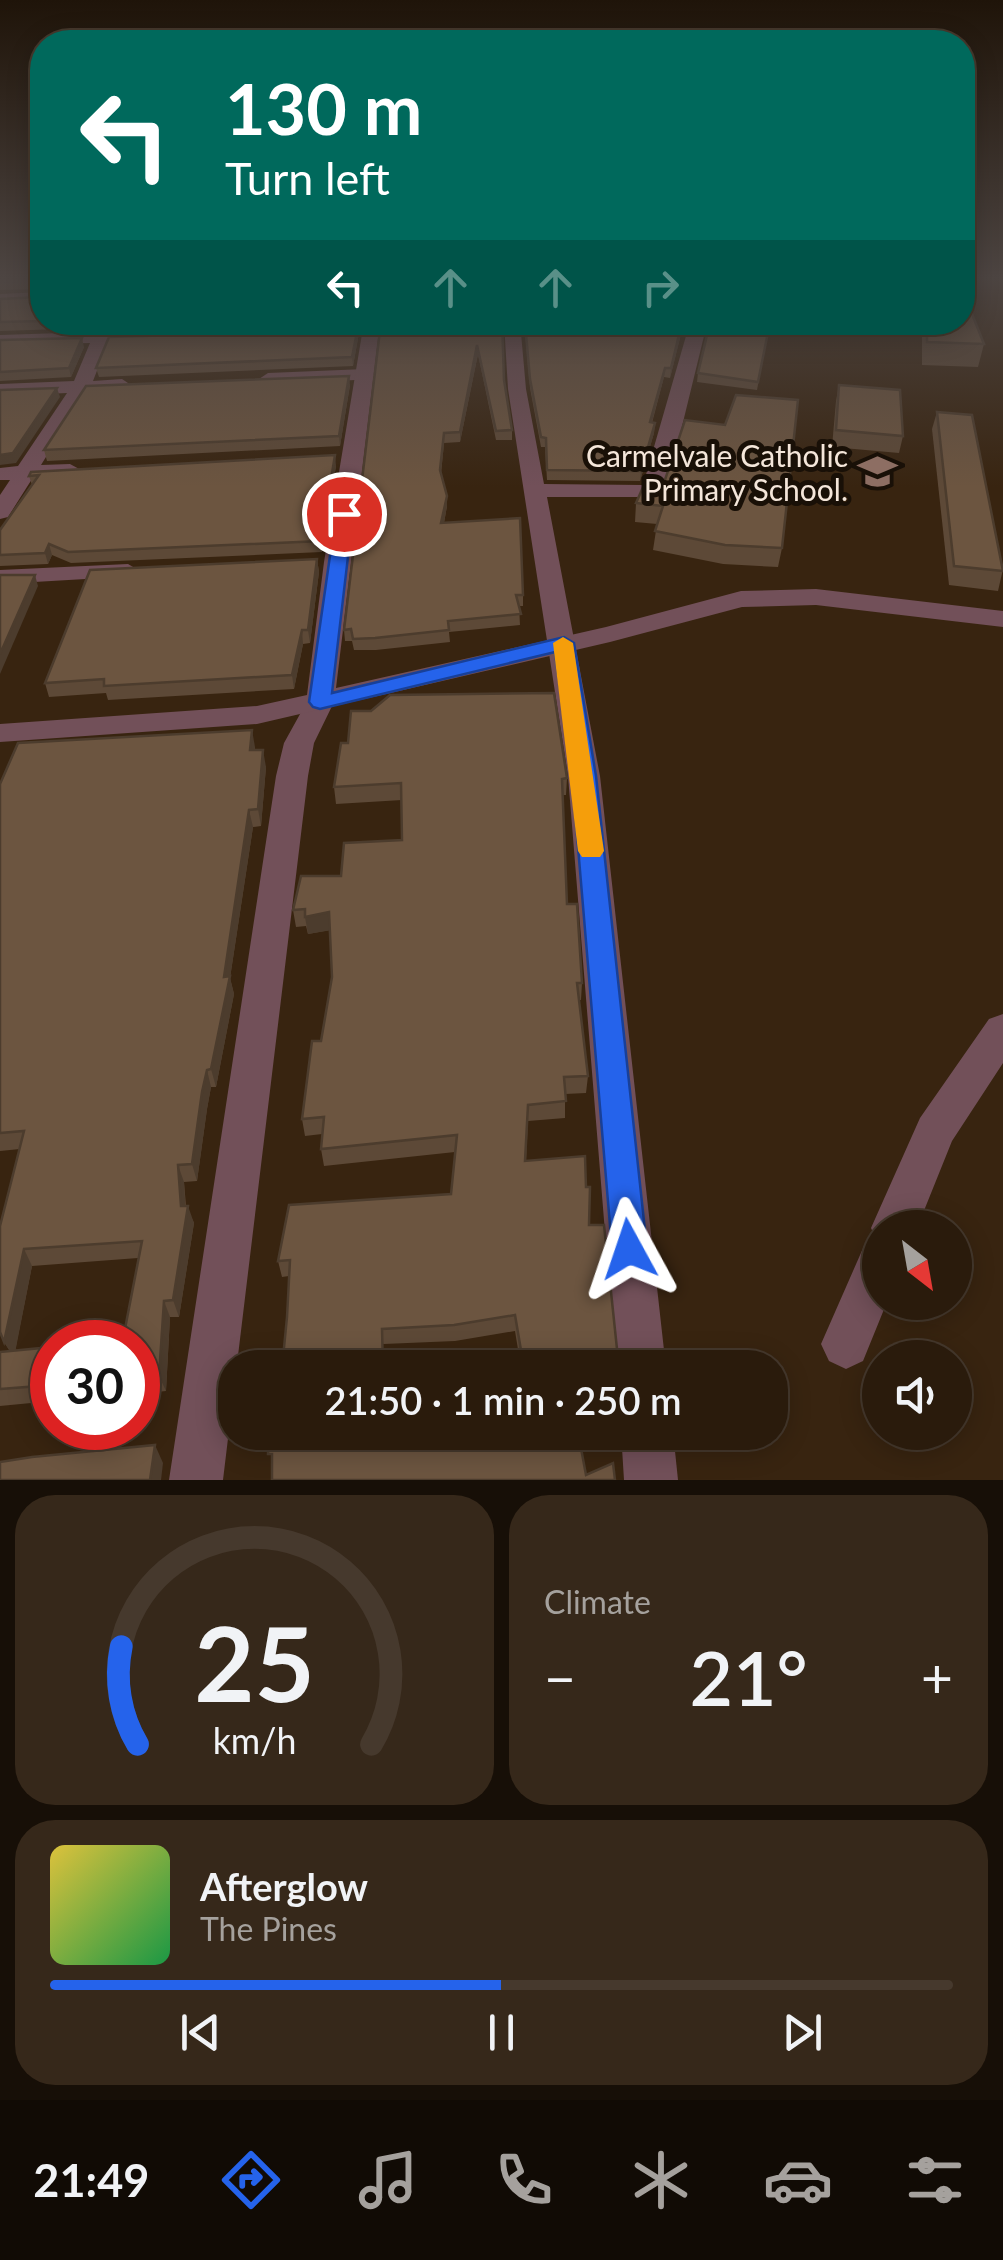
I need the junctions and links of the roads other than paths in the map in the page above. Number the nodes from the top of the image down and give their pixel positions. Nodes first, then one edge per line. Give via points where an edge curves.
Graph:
1 (96, 349) edge
2 (368, 349) edge
3 (514, 349) edge
4 (691, 349) edge
5 (365, 375) junction
6 (255, 380) edge
7 (136, 385) edge
8 (76, 388) junction
9 (0, 390) edge
10 (352, 455) junction
11 (322, 457) edge
12 (98, 469) edge
13 (11, 473) edge
14 (534, 490) junction
15 (0, 512) edge
16 (336, 562) junction
17 (308, 563) edge
18 (160, 570) edge
19 (0, 576) edge
20 (1003, 619) edge
21 (564, 643) junction
22 (320, 702) junction
23 (0, 733) edge
24 (1003, 1030) edge
25 (902, 1210) edge
26 (862, 1305) edge
27 (846, 1344) dead end
28 (638, 1350) edge
29 (648, 1450) edge
30 (196, 1480) edge
31 (651, 1480) edge

1 - 8 street
2 - 5 street
3 - 14 street
4 - 14 street via 652,492
5 - 6 street
5 - 10 street
7 - 8 street
8 - 9 street
8 - 13 street
10 - 11 street
10 - 16 street
12 - 13 street
13 - 15 street
14 - 21 street
16 - 17 street
16 - 22 street
18 - 19 street
20 - 21 street via 773,595
21 - 22 street
21 - 28 street via 584,776
22 - 23 street via 257,715
22 - 30 street via 299,743 292,776
24 - 25 street via 935,1131
26 - 27 street
29 - 31 street

